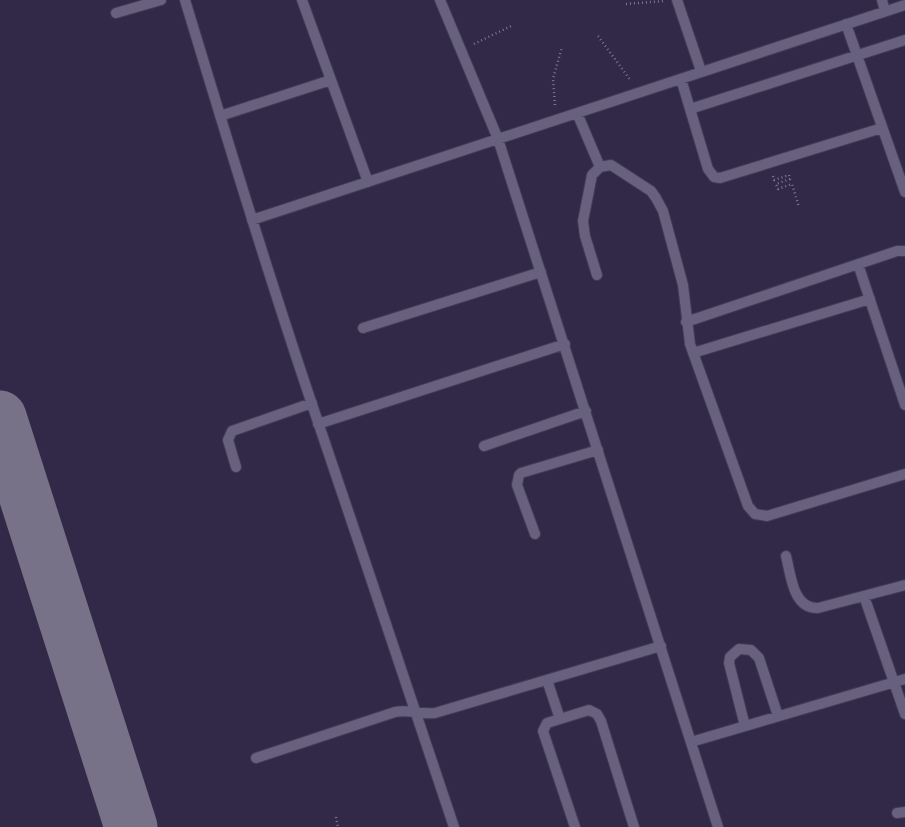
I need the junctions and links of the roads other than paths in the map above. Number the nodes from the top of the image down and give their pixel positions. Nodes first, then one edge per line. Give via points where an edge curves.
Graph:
1 (161, 0) edge
2 (185, 0) edge
3 (302, 0) edge
4 (440, 0) edge
5 (677, 0) edge
6 (882, 0) edge
7 (905, 5) edge
8 (885, 12) junction
9 (116, 13) dead end
10 (846, 24) junction
11 (905, 40) edge
12 (857, 56) junction
13 (701, 72) junction
14 (681, 79) junction
15 (331, 80) junction
16 (690, 109) junction
17 (577, 113) junction
18 (220, 116) junction
19 (882, 128) junction
20 (498, 139) junction
21 (600, 166) junction
22 (368, 182) junction
23 (905, 192) edge
24 (252, 220) junction
25 (905, 251) edge
26 (858, 264) junction
27 (541, 272) junction
28 (597, 276) dead end
29 (870, 300) junction
30 (686, 322) junction
31 (364, 328) dead end
32 (565, 344) junction
33 (693, 353) junction
34 (312, 403) junction
35 (905, 405) edge
36 (586, 411) junction
37 (318, 424) junction
38 (484, 446) dead end
39 (598, 450) junction
40 (236, 467) dead end
41 (905, 474) edge
42 (535, 534) dead end
43 (786, 556) dead end
44 (905, 585) edge
45 (864, 596) junction
46 (661, 646) junction
47 (905, 679) edge
48 (547, 680) junction
49 (894, 682) junction
50 (417, 713) junction
51 (905, 714) edge
52 (778, 716) junction
53 (560, 719) junction
54 (746, 726) junction
55 (691, 742) junction
56 (256, 758) dead end
57 (454, 827) edge
58 (575, 827) edge
59 (634, 827) edge
60 (718, 827) edge

1 - 9 lane
2 - 18 lane
3 - 15 lane
4 - 20 lane
5 - 13 lane
6 - 8 lane
7 - 8 lane
8 - 10 lane
10 - 12 lane
10 - 13 lane
11 - 12 lane
12 - 16 lane
12 - 19 lane
13 - 14 lane
14 - 16 lane
14 - 17 lane
15 - 18 lane
15 - 22 lane
16 - 19 lane via 708,169 714,177 726,178
17 - 20 lane
17 - 21 lane
18 - 24 lane
19 - 23 lane
20 - 22 lane
20 - 27 lane
21 - 28 lane via 592,175 583,221
21 - 30 lane via 616,167 651,192 660,204 682,279
22 - 24 lane
24 - 34 lane
25 - 26 lane via 897,250
26 - 29 lane
26 - 30 lane
27 - 31 lane
27 - 32 lane
29 - 33 lane
29 - 35 lane
30 - 33 lane
32 - 36 lane
32 - 37 lane
33 - 41 lane via 748,506 755,514 767,516
34 - 37 lane
34 - 40 lane via 232,431 228,440
36 - 38 lane
36 - 39 lane
37 - 50 lane
39 - 42 lane via 519,475 516,482
39 - 46 lane
43 - 45 lane via 799,600 807,607 818,608
44 - 45 lane
45 - 49 lane
46 - 48 lane
46 - 55 lane
47 - 49 lane
48 - 50 lane via 435,713
48 - 53 lane
49 - 51 lane
49 - 52 lane
50 - 56 lane via 395,712
50 - 57 lane
52 - 54 lane
52 - 54 lane via 759,658 751,650 739,650 730,657 729,663
53 - 58 lane via 547,723 543,734
53 - 59 lane via 589,710 599,717
54 - 55 lane
55 - 60 lane

